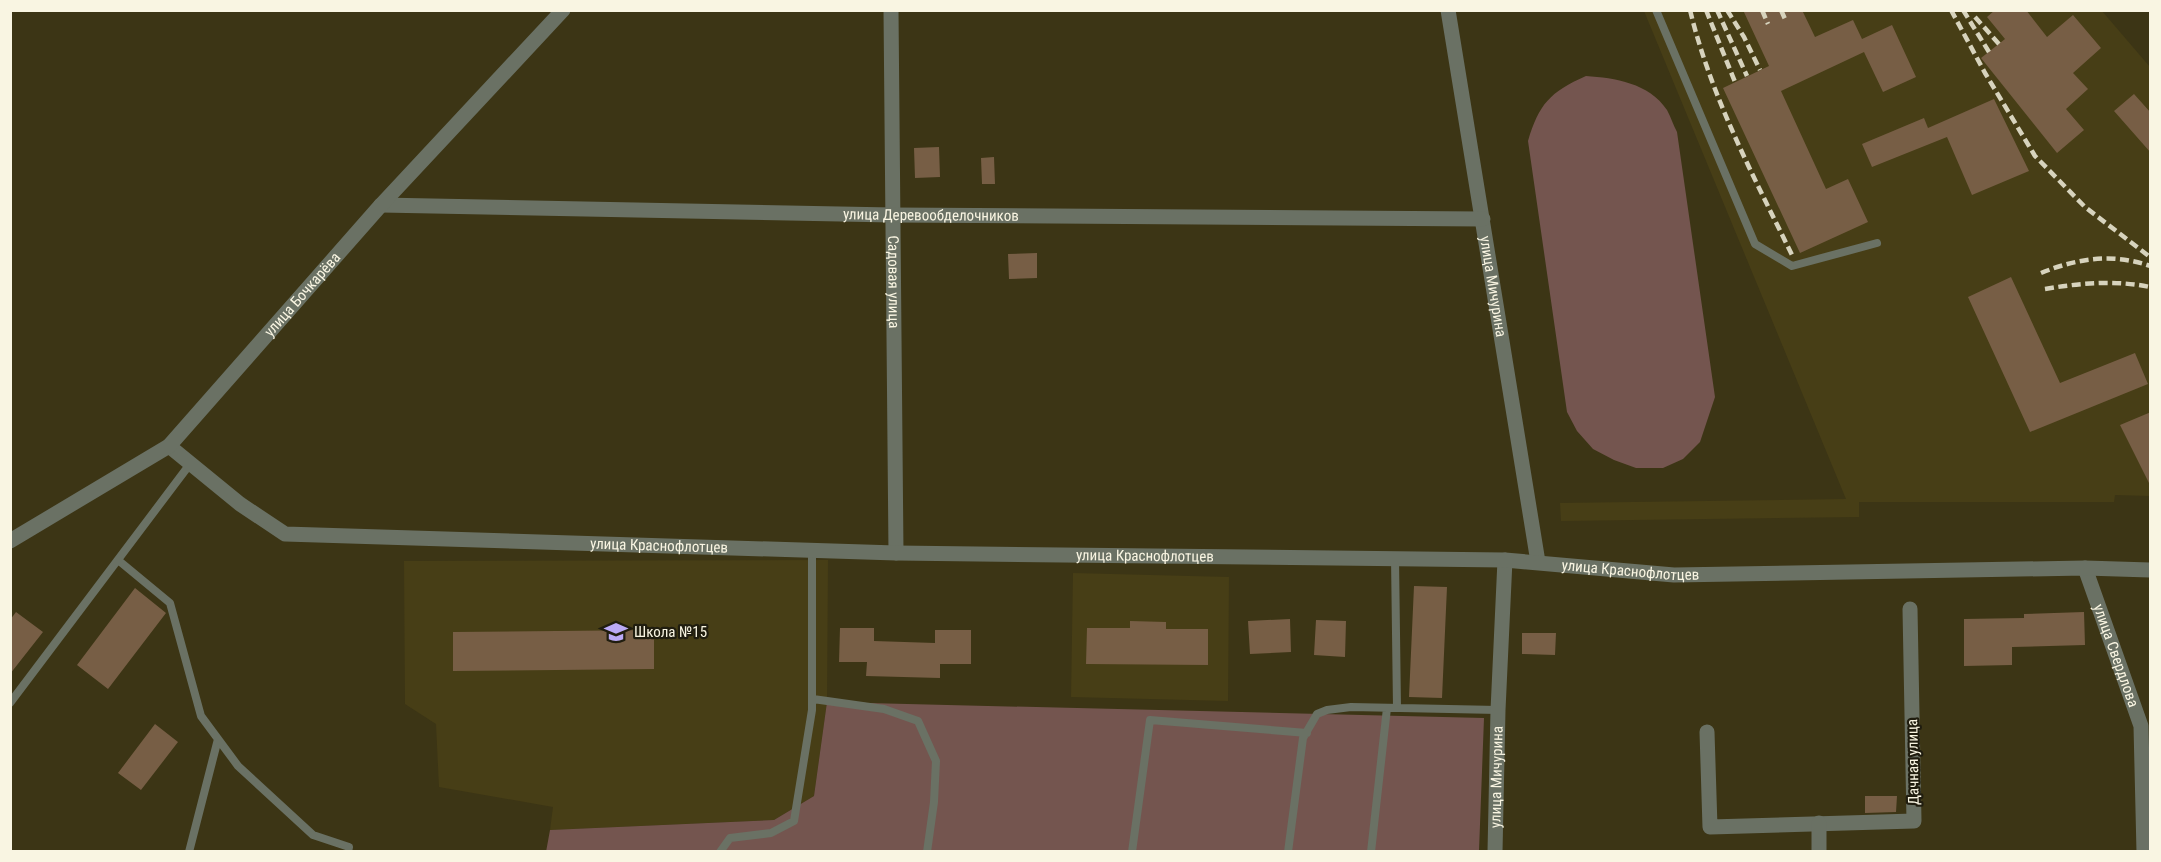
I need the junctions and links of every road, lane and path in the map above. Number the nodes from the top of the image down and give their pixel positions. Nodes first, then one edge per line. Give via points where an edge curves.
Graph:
1 (563, 10) edge
2 (891, 10) edge
3 (1448, 10) edge
4 (1656, 10) edge
5 (381, 205) junction
6 (892, 215) junction
7 (1483, 219) junction
8 (1877, 243) dead end
9 (170, 446) junction
10 (190, 464) junction
11 (10, 541) edge
12 (812, 549) junction
13 (896, 553) junction
14 (1395, 558) junction
15 (118, 560) junction
16 (1506, 560) junction
17 (1538, 562) junction
18 (2085, 568) junction
19 (2151, 570) edge
20 (1910, 609) dead end
21 (813, 699) junction
22 (10, 703) edge
23 (1387, 708) junction
24 (1397, 708) junction
25 (1498, 710) junction
26 (1307, 732) junction
27 (1707, 732) dead end
28 (218, 739) junction
29 (1819, 824) junction
30 (189, 852) edge
31 (348, 852) edge
32 (720, 852) edge
33 (927, 852) edge
34 (1132, 852) edge
35 (1288, 852) edge
36 (1371, 852) edge
37 (1495, 852) edge
38 (1819, 852) edge
39 (2144, 852) edge

1 - 5 street, улица Бочкарёва
2 - 6 street, Садовая улица
3 - 7 street, улица Мичурина
4 - 8 lane via 1755,244 1792,266
5 - 6 street, улица Деревообделочников
5 - 9 street, улица Бочкарёва
6 - 7 street, улица Деревообделочников
6 - 13 street, Садовая улица
7 - 17 street, улица Мичурина
9 - 10 street, улица Краснофлотцев
9 - 11 street, улица Бочкарёва
10 - 12 street, улица Краснофлотцев via 285,534
10 - 15 lane
12 - 13 street, улица Краснофлотцев
12 - 21 lane
13 - 14 street, улица Краснофлотцев
14 - 16 street, улица Краснофлотцев
14 - 24 lane
15 - 22 lane
15 - 28 lane via 170,603 201,716
16 - 17 street, улица Краснофлотцев
16 - 25 street, улица Мичурина
17 - 18 street, улица Краснофлотцев via 1674,575
18 - 19 street, улица Краснофлотцев
18 - 39 street, улица Свердлова via 2141,726
20 - 29 street, Дачная улица via 1914,821
21 - 32 lane via 794,821 771,833 730,838
21 - 33 lane via 884,709 918,721 936,761
23 - 24 lane
23 - 26 lane via 1327,710 1317,714
23 - 36 lane
24 - 25 lane
25 - 37 street, улица Мичурина
26 - 34 lane via 1150,720
26 - 35 lane via 1303,738
27 - 29 street, Дачная улица via 1710,827
28 - 30 lane
28 - 31 lane via 238,766 313,835 349,848
29 - 38 street

